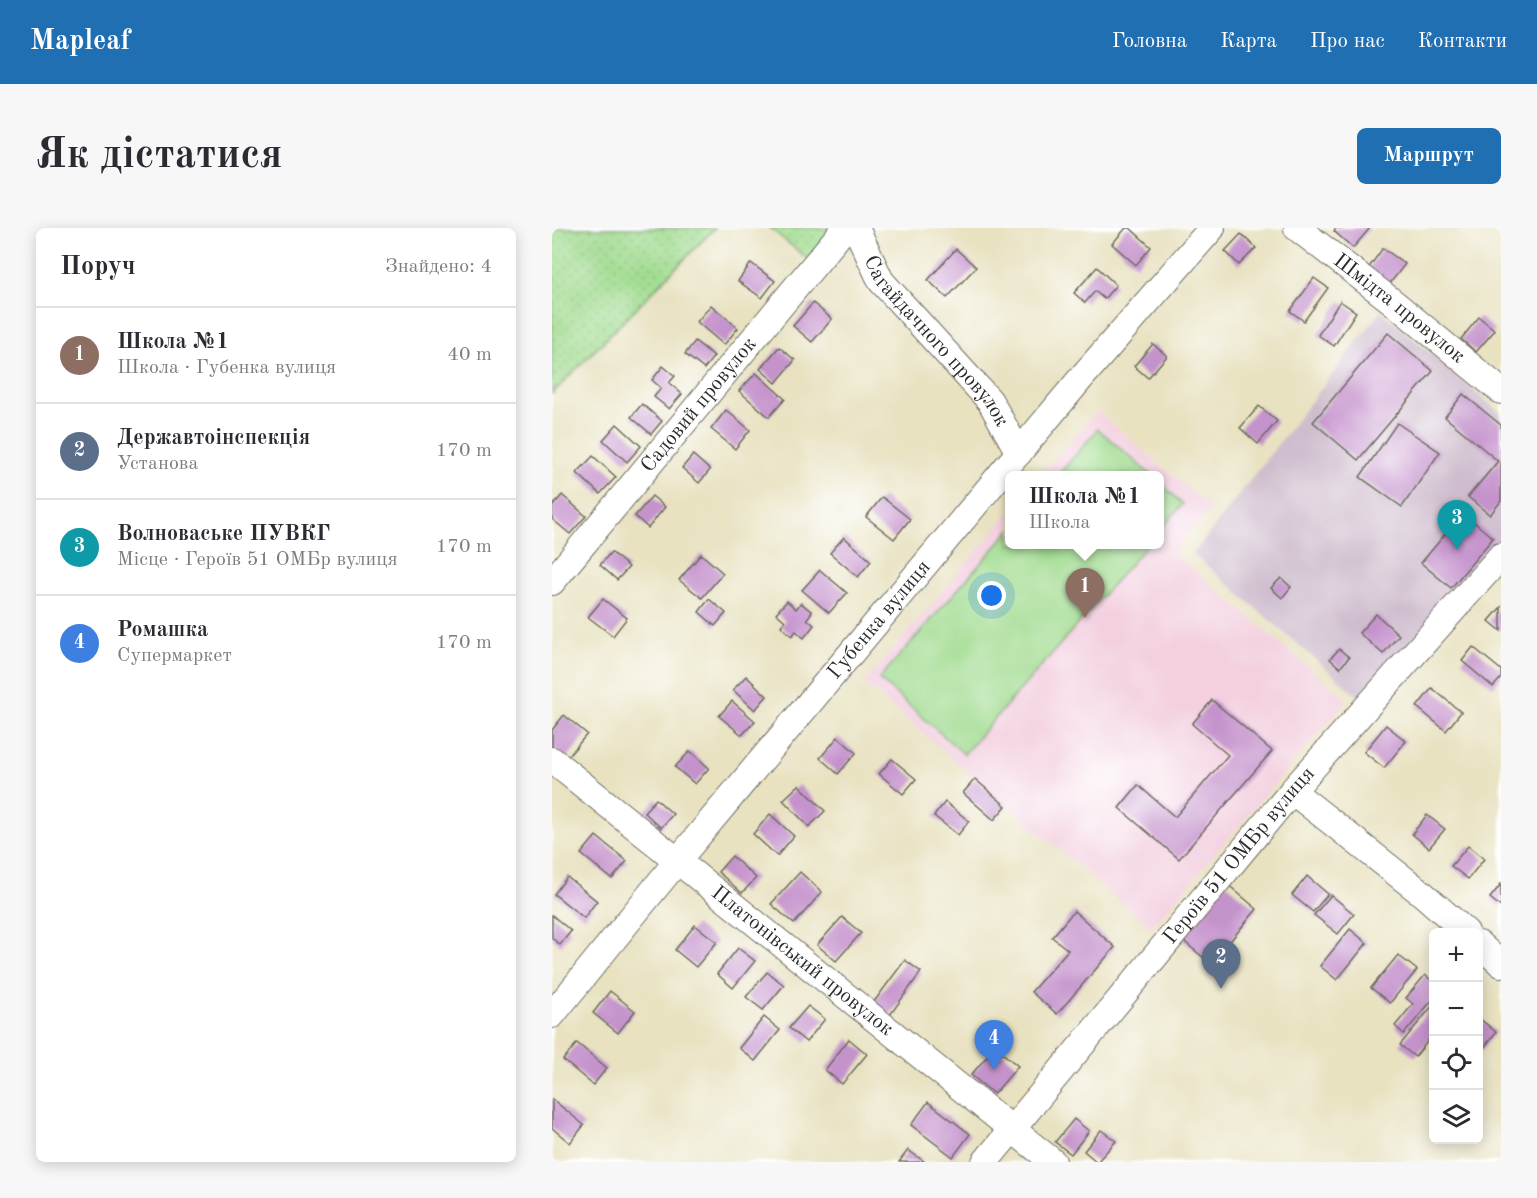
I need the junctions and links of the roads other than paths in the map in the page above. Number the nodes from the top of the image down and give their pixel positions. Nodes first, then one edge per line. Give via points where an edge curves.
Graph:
1 (845, 228) edge
2 (856, 228) edge
3 (1212, 228) edge
4 (1297, 228) edge
5 (1501, 391) edge
6 (1019, 453) junction
7 (1501, 556) edge
8 (552, 582) edge
9 (552, 760) edge
10 (1292, 791) junction
11 (678, 860) junction
12 (1460, 928) edge
13 (1483, 948) edge
14 (1501, 964) edge
15 (552, 1015) edge
16 (1011, 1130) junction
17 (985, 1162) edge
18 (1053, 1162) edge

1 - 8 street, Садовий провулок
2 - 6 street, Сагайдачного провулок via 881,281 990,401
3 - 6 street, Губенка вулиця
4 - 5 street, Шмідта провулок
6 - 11 street, Губенка вулиця
7 - 10 street, Героїв 51 ОМБр вулиця
9 - 11 street, Платонівський провулок
10 - 12 street
10 - 16 street, Героїв 51 ОМБр вулиця
11 - 15 street, Губенка вулиця
11 - 16 street, Платонівський провулок
13 - 14 street
16 - 17 street, Героїв 51 ОМБр вулиця
16 - 18 street, Платонівський провулок

